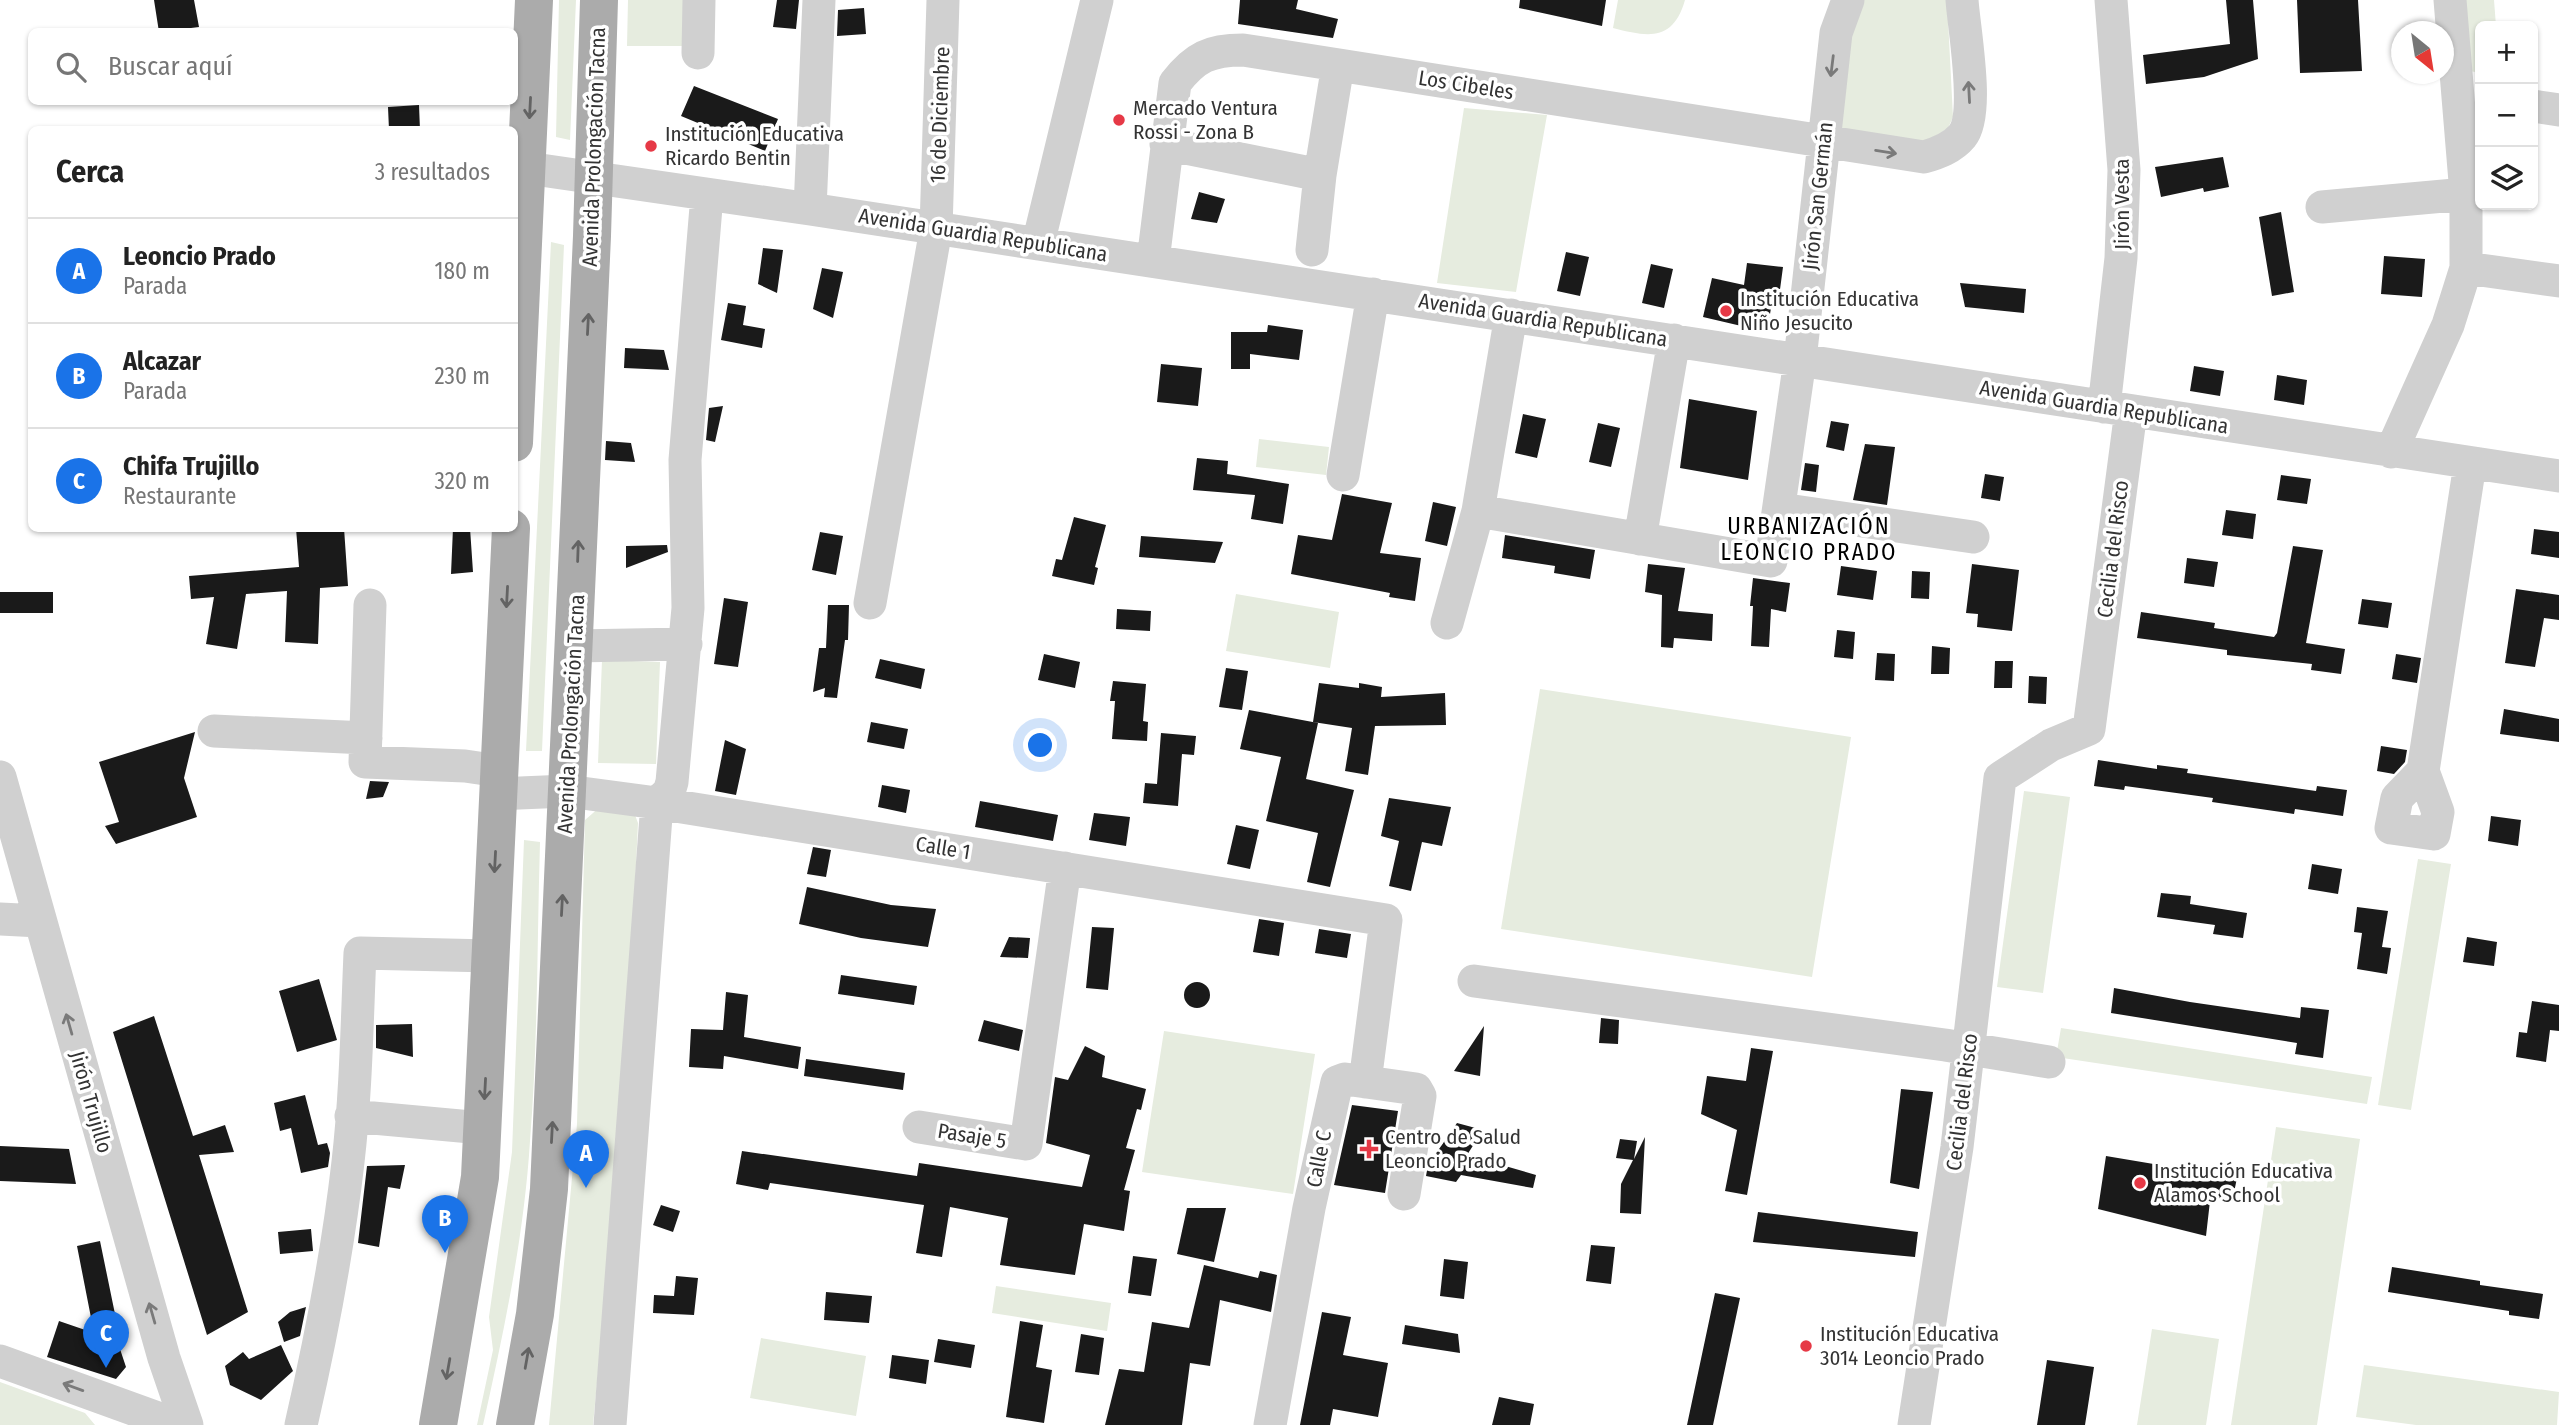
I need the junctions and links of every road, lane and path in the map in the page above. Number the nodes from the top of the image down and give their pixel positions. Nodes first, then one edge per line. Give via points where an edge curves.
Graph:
1 (534, 0) edge
2 (599, 0) edge
3 (699, 0) edge
4 (819, 0) edge
5 (943, 0) edge
6 (1097, 0) edge
7 (1848, 0) edge
8 (1962, 0) edge
9 (2111, 0) edge
10 (2450, 0) edge
11 (698, 53) dead end
12 (1338, 65) junction
13 (2469, 97) edge
14 (2538, 107) edge
15 (2559, 110) edge
16 (1825, 142) junction
17 (1166, 144) junction
18 (527, 168) junction
19 (1320, 175) junction
20 (593, 179) junction
21 (2466, 194) junction
22 (707, 195) junction
23 (2322, 207) dead end
24 (810, 209) junction
25 (936, 229) junction
26 (1038, 244) junction
27 (1312, 250) dead end
28 (1153, 261) junction
29 (2466, 268) junction
30 (2559, 281) edge
31 (1373, 294) junction
32 (1511, 315) junction
33 (1674, 340) junction
34 (518, 358) edge
35 (1800, 360) junction
36 (2118, 409) junction
37 (2391, 452) junction
38 (2470, 464) junction
39 (1343, 475) dead end
40 (2559, 475) edge
41 (1780, 509) junction
42 (1478, 512) junction
43 (511, 532) edge
44 (1973, 537) dead end
45 (1640, 539) junction
46 (870, 603) dead end
47 (370, 605) dead end
48 (1447, 623) dead end
49 (686, 644) junction
50 (574, 646) junction
51 (214, 731) dead end
52 (366, 738) junction
53 (2423, 771) dead end
54 (0, 777) edge
55 (499, 782) junction
56 (567, 791) junction
57 (657, 803) junction
58 (1065, 868) junction
59 (0, 919) edge
60 (40, 921) junction
61 (491, 956) junction
62 (1474, 981) dead end
63 (1968, 1049) junction
64 (2049, 1062) dead end
65 (1364, 1082) junction
66 (351, 1116) junction
67 (919, 1127) dead end
68 (482, 1128) junction
69 (1404, 1194) dead end
70 (164, 1358) junction
71 (0, 1361) edge
72 (134, 1418) edge
73 (177, 1425) edge
74 (187, 1425) edge
75 (301, 1425) edge
76 (438, 1425) edge
77 (515, 1425) edge
78 (610, 1425) edge
79 (1270, 1425) edge
80 (1914, 1425) edge

1 -> 18 main road
2 - 20 main road, Avenida Prolongación Tacna
3 - 11 street
4 - 24 street
5 - 25 street, 16 de Diciembre
6 - 26 street
7 -> 16 street, Jirón San Germán via 1836,33
16 -> 8 street, Los Cibeles via 1924,157 1945,150 1963,135 1970,97
9 - 36 street, Jirón Vesta via 2124,170
10 - 13 street
12 - 16 street, Los Cibeles
12 - 17 street, Los Cibeles via 1243,50 1220,50 1191,62 1175,83
12 - 19 street
13 - 21 street
14 - 15 street
16 - 35 street, Jirón San Germán
17 - 19 street
17 - 28 street, Los Cibeles
18 - 20 street, Avenida Guardia Republicana
18 - 34 main road
19 - 27 street
20 - 22 street, Avenida Guardia Republicana
50 -> 20 main road, Avenida Prolongación Tacna
21 - 23 street
21 - 29 street
22 - 24 street, Avenida Guardia Republicana
22 - 49 street via 685,460
24 - 25 street, Avenida Guardia Republicana
25 - 26 street, Avenida Guardia Republicana
25 - 46 street, 16 de Diciembre
26 - 28 street, Avenida Guardia Republicana
28 - 31 street, Avenida Guardia Republicana
29 - 30 street
29 - 37 street via 2448,326
31 - 32 street, Avenida Guardia Republicana
31 - 39 street
32 - 33 street, Avenida Guardia Republicana
32 - 42 street
33 - 35 street, Avenida Guardia Republicana
33 - 45 street
35 - 36 street, Avenida Guardia Republicana
35 - 41 street, Jirón San Germán
36 - 37 street, Avenida Guardia Republicana
36 - 63 street, Cecilia del Risco via 2090,729 2051,745 2000,778
37 - 38 street, Avenida Guardia Republicana
38 - 40 street, Avenida Guardia Republicana
38 - 53 street
41 - 44 street
41 - 45 street, Jirón San Germán via 1771,561
42 - 45 street
42 - 48 street
43 -> 55 main road
47 - 52 street
49 - 50 street
49 - 57 street via 672,782
50 - 56 main road, Avenida Prolongación Tacna
51 - 52 street
52 - 55 street, Calle 1 via 365,762 465,765
54 - 60 street, Jirón Trujillo
55 - 56 street, Calle 1
55 -> 61 main road
56 - 57 street, Calle 1
77 -> 56 main road, Avenida Prolongación Tacna via 535,1314 549,1189
57 - 58 street, Calle 1
57 - 78 street
58 - 65 street, Calle 1 via 1386,920
58 - 67 street, Pasaje 5 via 1026,1144
59 - 60 street
70 -> 60 street, Jirón Trujillo
61 - 66 street via 360,953
61 -> 68 main road
62 - 63 street
63 - 64 street
63 - 80 street, Cecilia del Risco
65 - 69 street, Calle C via 1416,1089 1420,1096
65 - 79 street, Calle C via 1345,1079 1333,1088
66 - 68 street
66 - 75 street via 338,1235
68 -> 76 main road via 478,1199
70 - 72 street
70 - 74 street, Jirón Trujillo
72 -> 71 street
72 - 73 street

